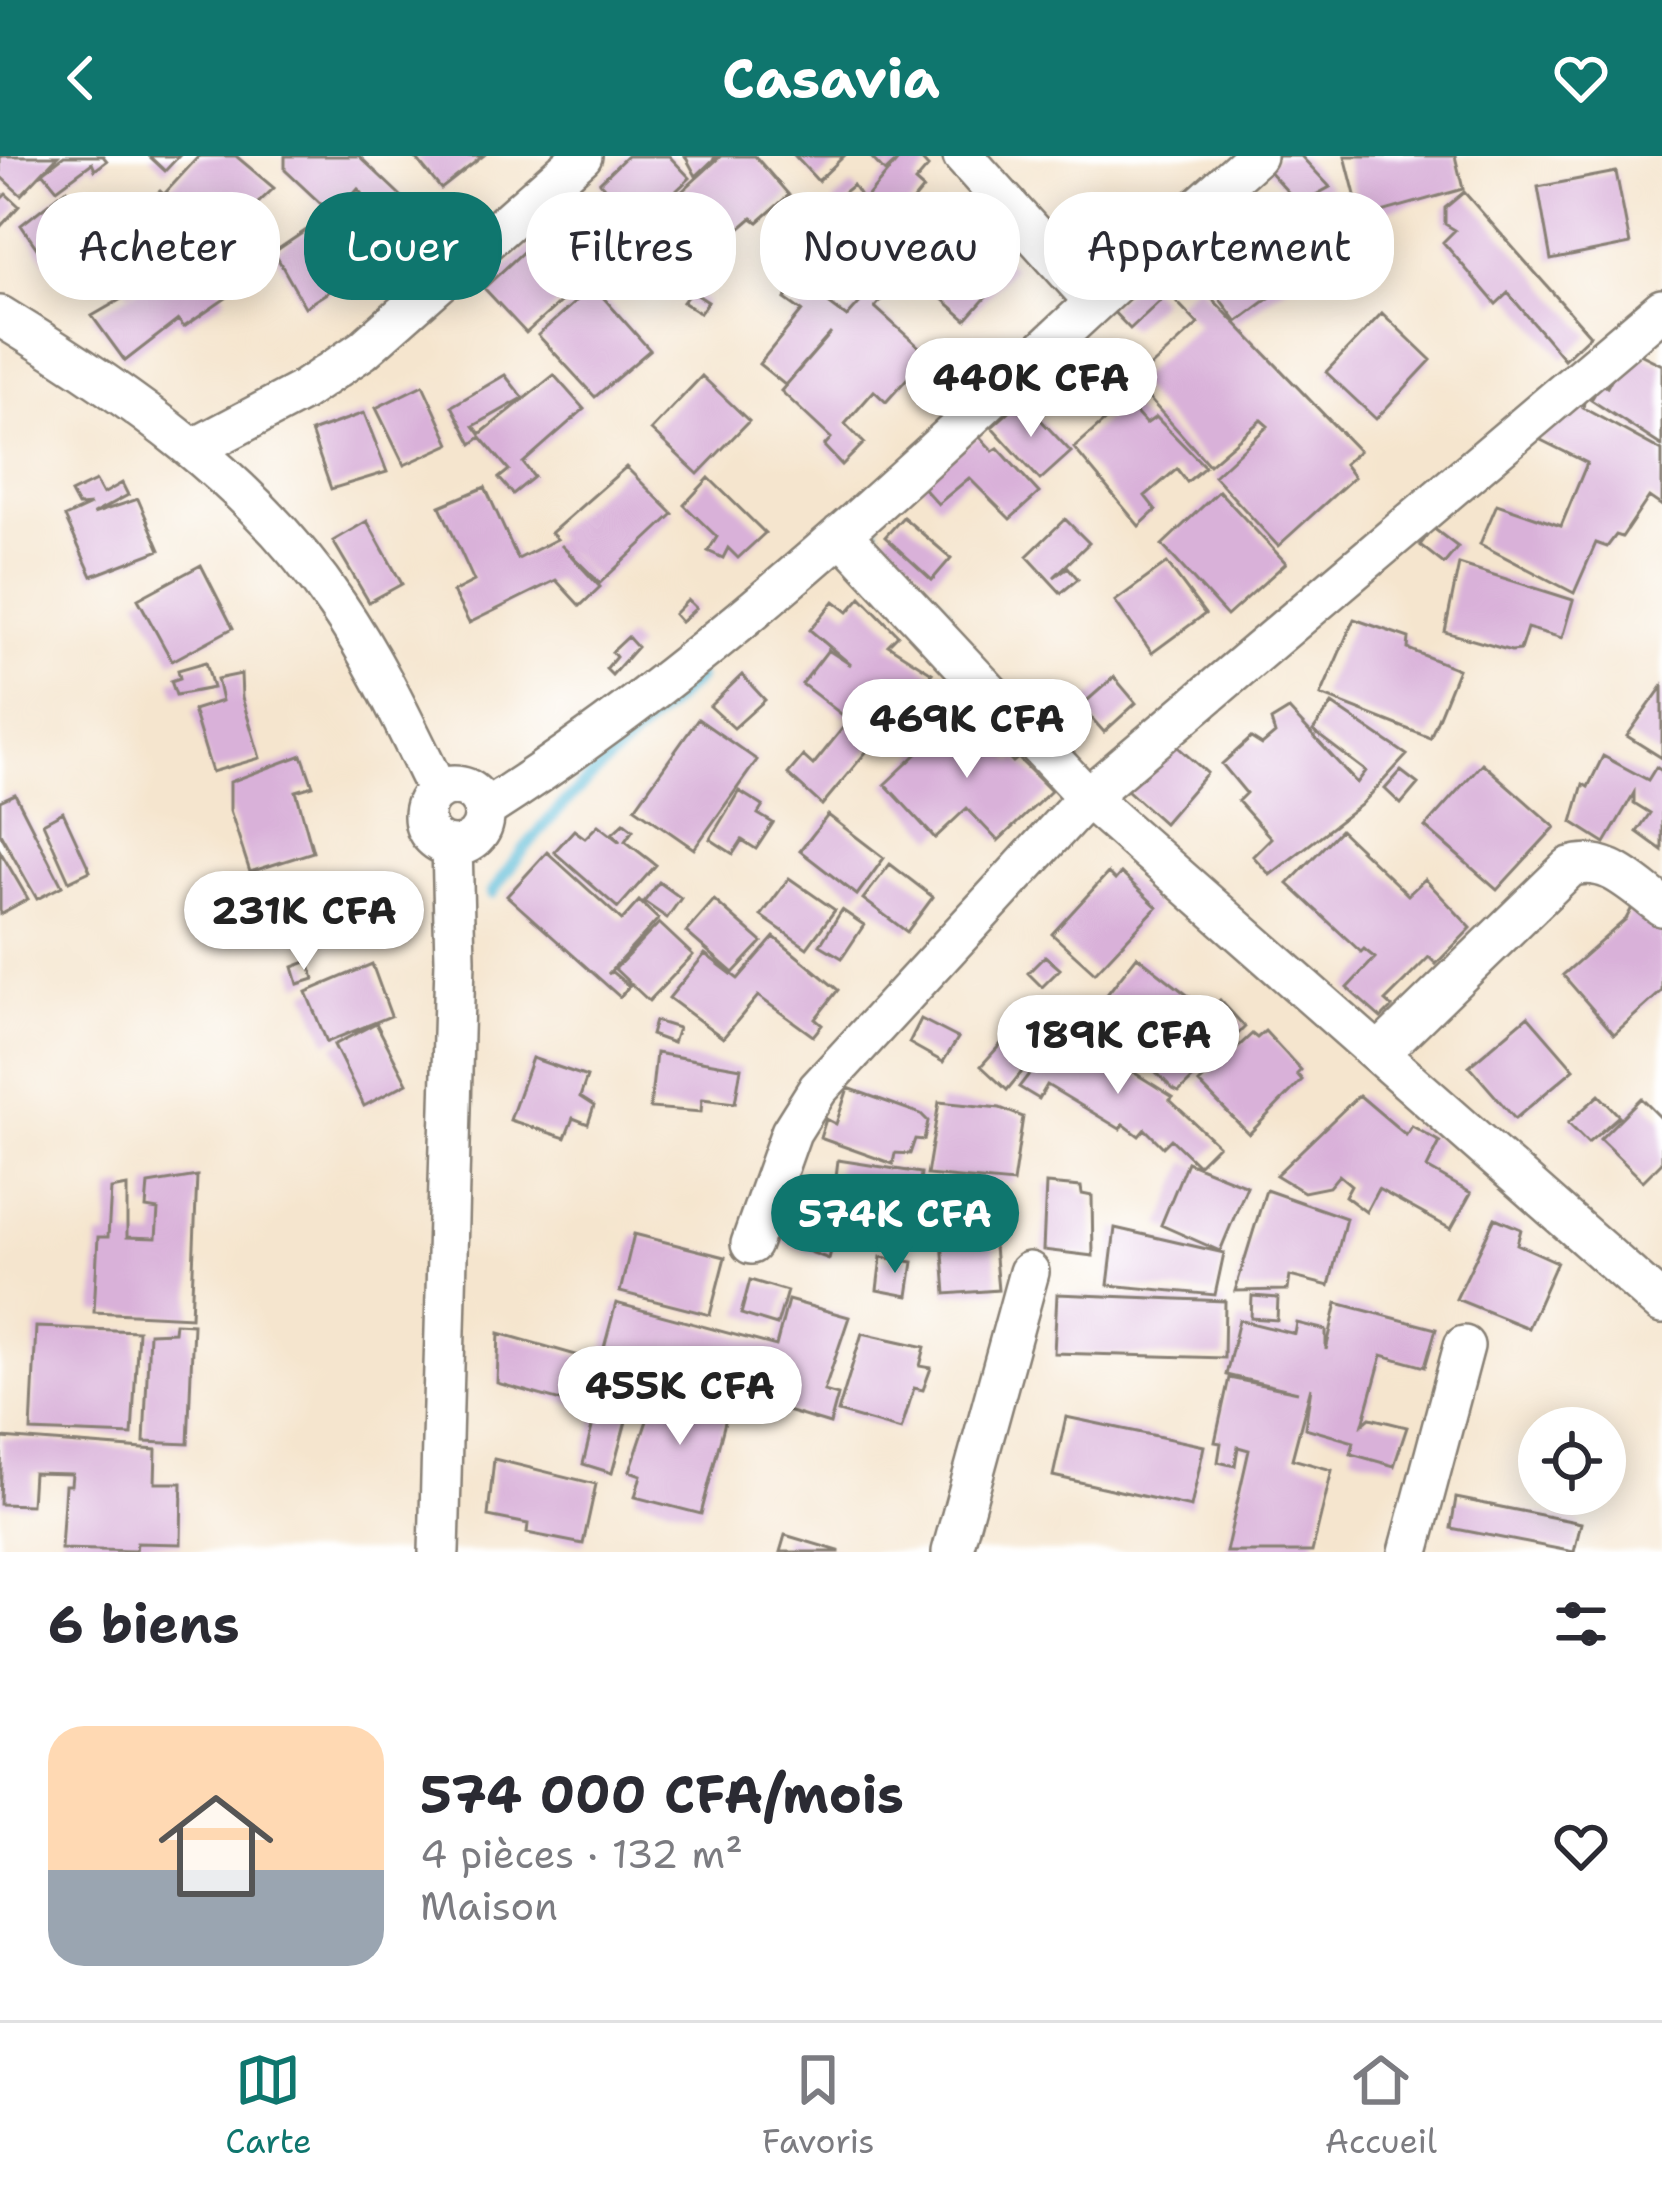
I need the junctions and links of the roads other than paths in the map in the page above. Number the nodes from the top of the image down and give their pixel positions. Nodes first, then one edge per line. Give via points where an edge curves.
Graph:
1 (582, 156) edge
2 (963, 156) edge
3 (1256, 156) edge
4 (1215, 192) edge
5 (1044, 246) edge
6 (1093, 300) edge
7 (1662, 309) edge
8 (0, 316) edge
9 (193, 449) junction
10 (841, 534) junction
11 (437, 790) junction
12 (1087, 797) junction
13 (484, 810) junction
14 (452, 846) junction
15 (1662, 906) edge
16 (1380, 1052) junction
17 (751, 1244) dead end
18 (1029, 1272) dead end
19 (1662, 1304) edge
20 (1464, 1346) dead end
21 (439, 1552) edge
22 (952, 1552) edge
23 (1409, 1552) edge

1 - 9 street via 363,350
2 - 5 street
3 - 4 street
6 - 10 street
7 - 12 street
8 - 9 street
9 - 11 street via 233,482 335,601
10 - 12 street
10 - 13 street via 573,754
11 - 13 street via 466,787
11 - 14 street via 424,808 426,829
12 - 16 street
12 - 17 street via 818,1089 791,1132
13 - 14 street via 481,832
14 - 21 street
15 - 16 street via 1608,867 1590,860 1570,867
16 - 19 street
18 - 22 street
20 - 23 street

